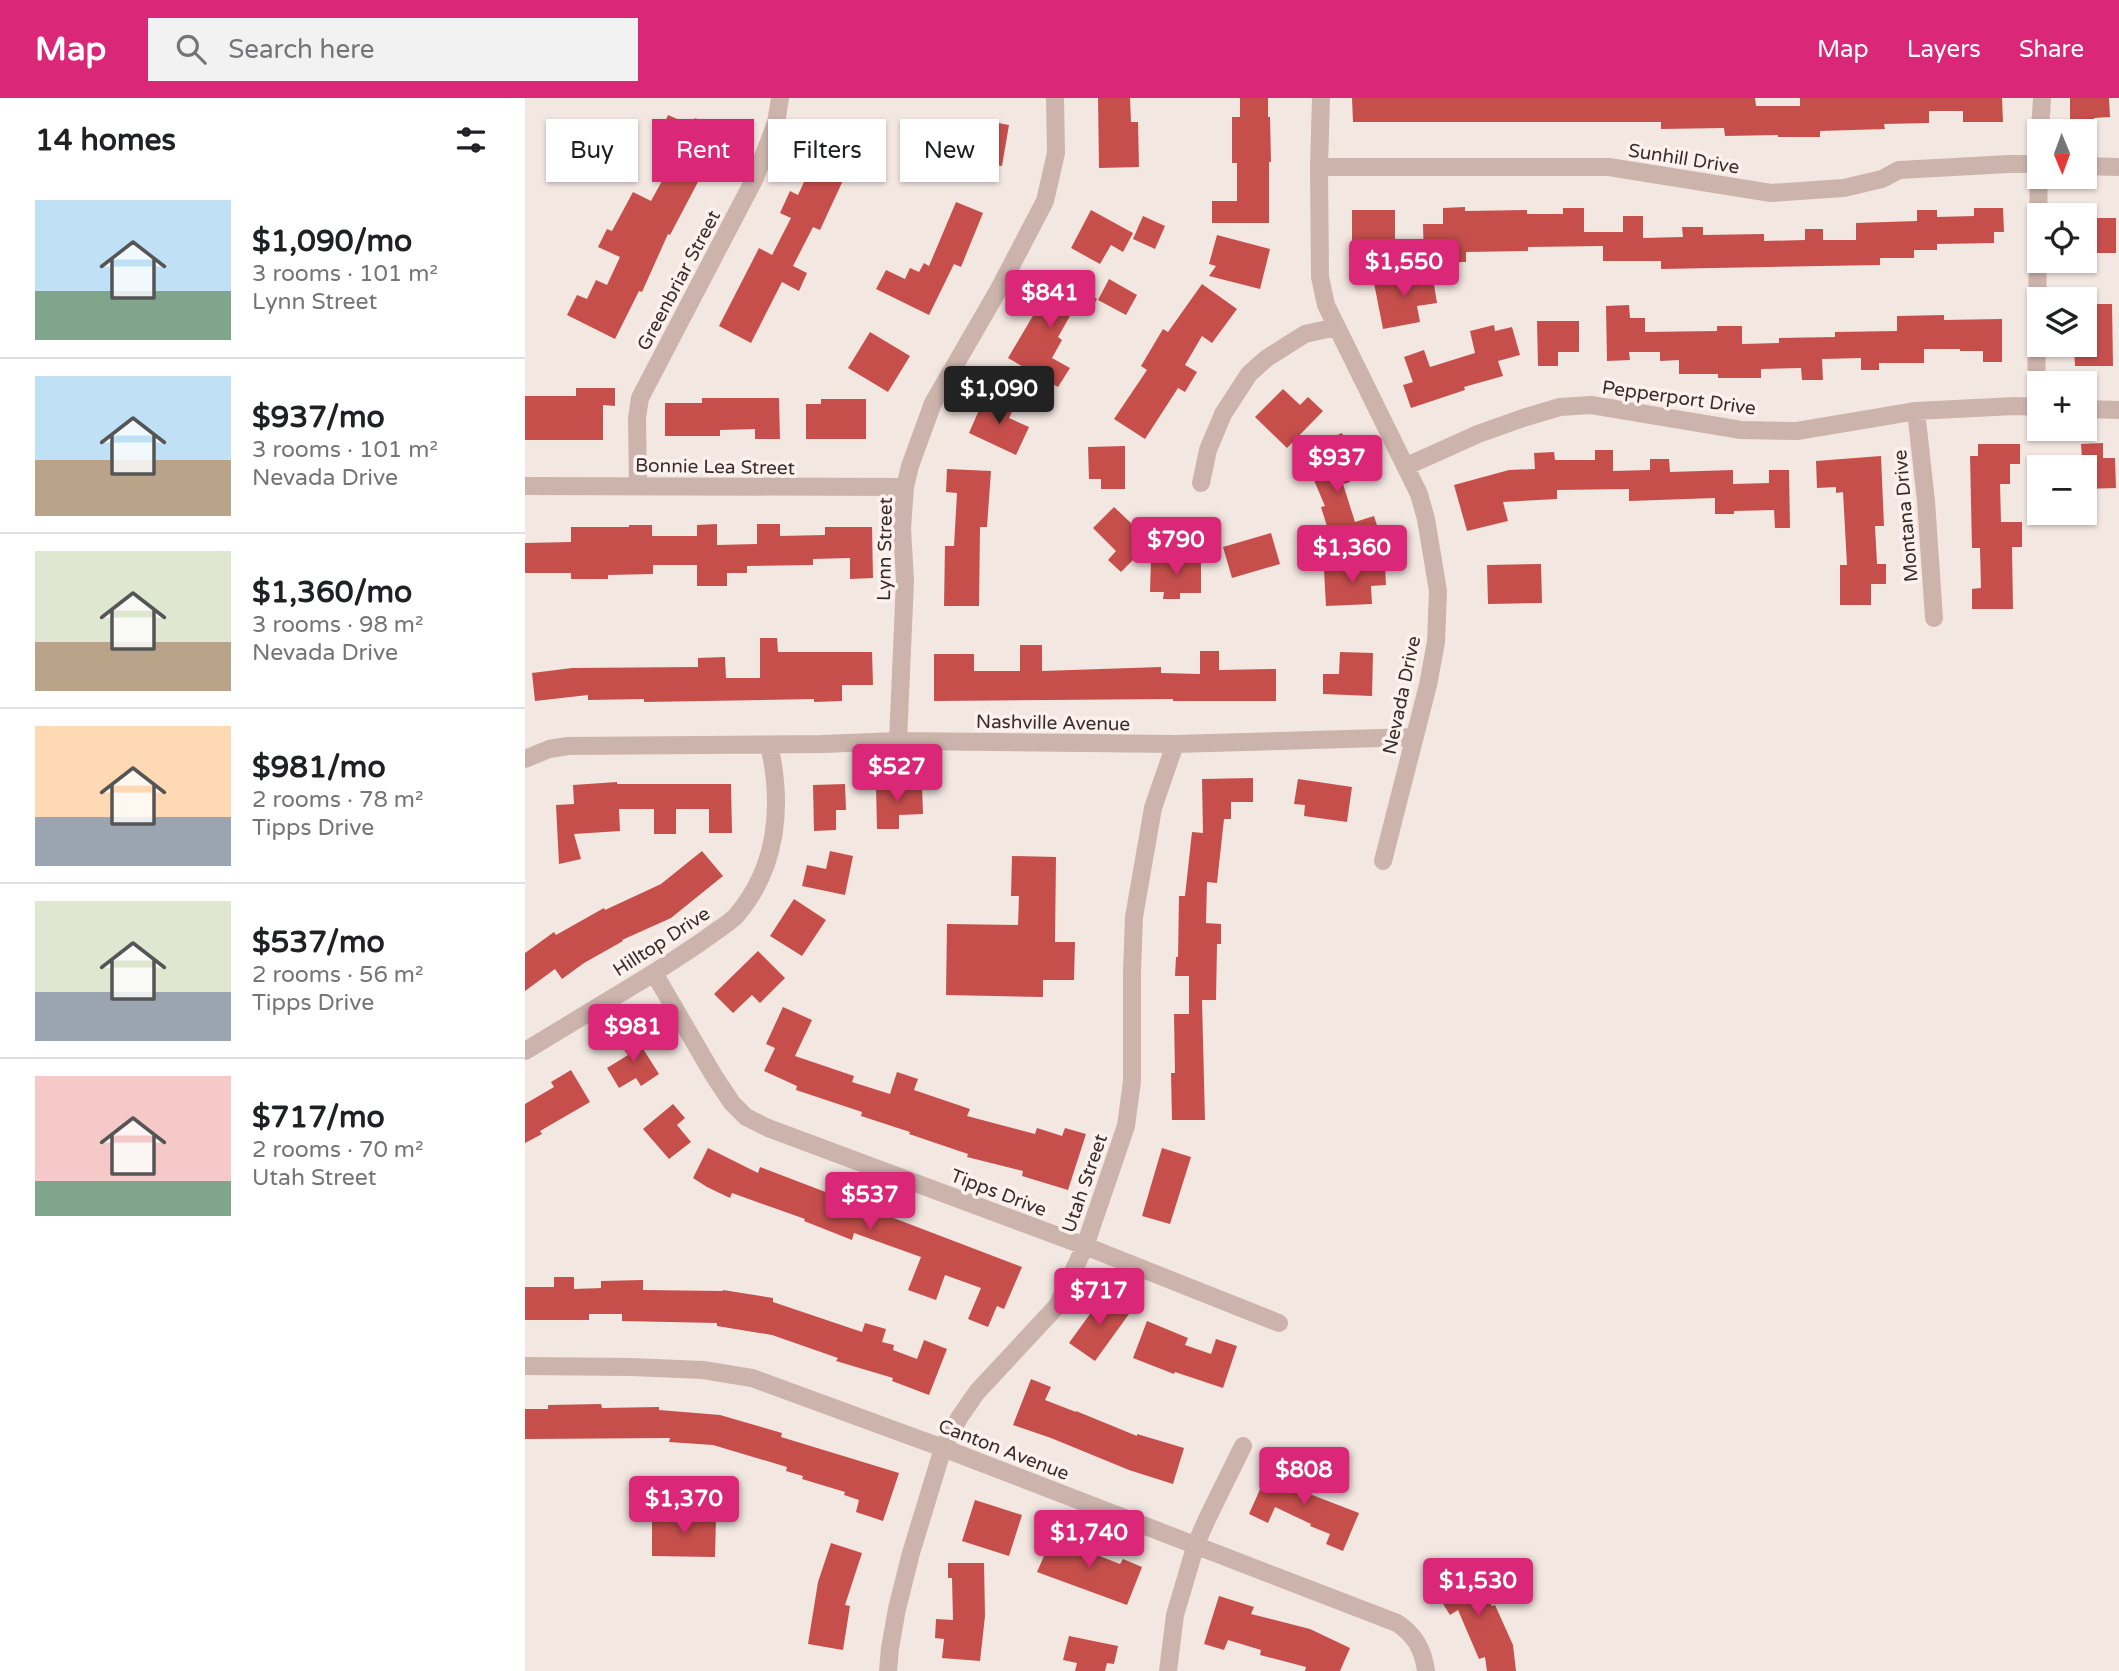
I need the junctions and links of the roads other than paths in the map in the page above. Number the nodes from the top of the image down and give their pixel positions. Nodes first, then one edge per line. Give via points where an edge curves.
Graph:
1 (780, 98) edge
2 (1055, 98) edge
3 (1321, 98) edge
4 (2042, 98) edge
5 (2041, 119) edge
6 (2027, 164) edge
7 (2097, 166) edge
8 (1319, 167) junction
9 (2119, 167) edge
10 (2038, 189) edge
11 (1336, 327) junction
12 (2037, 371) edge
13 (2027, 407) edge
14 (2097, 409) edge
15 (2119, 410) edge
16 (1916, 411) junction
17 (1407, 466) junction
18 (1201, 483) dead end
19 (525, 486) edge
20 (638, 486) junction
21 (905, 487) junction
22 (1934, 618) dead end
23 (1415, 737) junction
24 (898, 741) junction
25 (1175, 744) junction
26 (769, 745) junction
27 (525, 759) edge
28 (1383, 861) dead end
29 (654, 973) junction
30 (525, 1051) edge
31 (1085, 1247) junction
32 (1279, 1323) dead end
33 (525, 1366) edge
34 (1243, 1446) dead end
35 (943, 1448) junction
36 (1196, 1544) junction
37 (888, 1671) edge
38 (1168, 1671) edge
39 (1426, 1671) edge

1 - 20 street, Greenbriar Street via 776,123 755,178 640,398
2 - 21 street, Lynn Street via 1056,153 1045,201 933,403
3 - 8 street, Nevada Drive
4 - 5 street
6 - 8 street, Sunhill Drive via 1899,170 1844,188 1771,193 1609,167
7 - 9 street
8 - 11 street, Nevada Drive via 1320,277
10 - 12 street
11 - 17 street, Nevada Drive
11 - 18 street via 1305,334 1249,374 1223,414
13 - 16 street, Pepperport Drive
14 - 15 street
16 - 17 street, Pepperport Drive via 1797,431 1741,430 1591,405 1560,407 1490,430
16 - 22 street, Montana Drive
17 - 23 street, Nevada Drive via 1426,519 1438,591 1436,642
19 - 20 street, Bonnie Lea Street
20 - 21 street, Bonnie Lea Street
21 - 24 street, Lynn Street
23 - 25 street, Nashville Avenue
23 - 28 street, Nevada Drive
24 - 25 street, Nashville Avenue
24 - 26 street, Nashville Avenue
25 - 31 street, Utah Street via 1153,808 1134,917 1132,1081 1126,1126
26 - 27 street, Nashville Avenue via 568,746
26 - 29 street, Hilltop Drive via 775,774 773,844 752,894 734,918
29 - 30 street, Hilltop Drive
29 - 31 street, Tipps Drive via 714,1076 746,1117
31 - 32 street, Tipps Drive
31 - 35 street, Utah Street via 1057,1306 977,1392
33 - 35 street, Canton Avenue via 703,1370 752,1378
34 - 36 street
35 - 36 street, Canton Avenue
35 - 37 street, Utah Street via 897,1609
36 - 38 street via 1175,1615
36 - 39 street, Canton Avenue via 1397,1623 1417,1642

